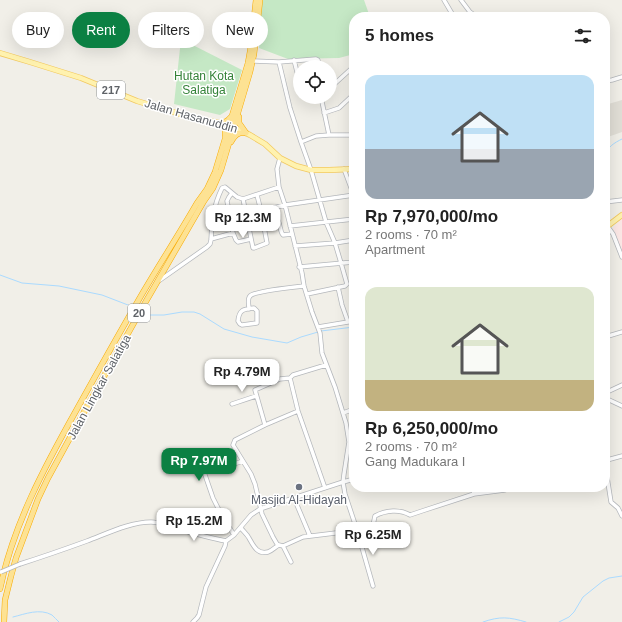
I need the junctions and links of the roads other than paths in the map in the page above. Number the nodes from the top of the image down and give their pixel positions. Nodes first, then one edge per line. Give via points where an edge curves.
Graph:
1 (256, 0) edge
2 (260, 0) edge
3 (444, 0) edge
4 (461, 0) edge
5 (451, 12) edge
6 (470, 12) edge
7 (0, 53) edge
8 (293, 60) edge
9 (294, 60) edge
10 (318, 60) edge
11 (253, 61) junction
12 (279, 62) junction
13 (349, 71) edge
14 (622, 77) edge
15 (610, 80) edge
16 (337, 82) edge
17 (349, 99) edge
18 (322, 104) edge
19 (237, 109) junction
20 (324, 113) junction
21 (222, 124) junction
22 (232, 126) junction
23 (246, 133) junction
24 (329, 135) junction
25 (349, 135) edge
26 (301, 142) junction
27 (225, 149) junction
28 (280, 158) junction
29 (349, 168) edge
30 (344, 169) junction
31 (311, 170) junction
32 (349, 182) edge
33 (279, 187) junction
34 (232, 193) junction
35 (257, 195) junction
36 (349, 197) edge
37 (243, 199) junction
38 (320, 200) junction
39 (622, 200) edge
40 (610, 201) edge
41 (285, 205) junction
42 (262, 211) junction
43 (622, 215) edge
44 (349, 220) edge
45 (263, 221) junction
46 (326, 222) junction
47 (610, 225) edge
48 (290, 226) junction
49 (610, 231) edge
50 (233, 233) junction
51 (292, 234) junction
52 (211, 239) junction
53 (251, 239) junction
54 (349, 241) edge
55 (335, 243) junction
56 (295, 246) junction
57 (622, 257) edge
58 (349, 263) edge
59 (341, 264) junction
60 (299, 267) junction
61 (152, 278) junction
62 (157, 282) junction
63 (304, 286) junction
64 (338, 287) junction
65 (307, 294) junction
66 (249, 309) junction
67 (348, 322) joint
68 (319, 330) junction
69 (622, 332) edge
70 (610, 336) edge
71 (323, 366) junction
72 (290, 378) junction
73 (622, 385) edge
74 (610, 391) edge
75 (256, 396) junction
76 (610, 400) edge
77 (232, 404) dead end
78 (622, 406) edge
79 (298, 411) junction
80 (349, 411) edge
81 (343, 413) junction
82 (265, 425) junction
83 (622, 456) edge
84 (610, 460) edge
85 (243, 461) junction
86 (349, 480) edge
87 (343, 482) junction
88 (325, 488) junction
89 (484, 492) edge
90 (610, 492) edge
91 (474, 494) joint
92 (294, 498) junction
93 (260, 509) junction
94 (622, 516) edge
95 (241, 528) junction
96 (357, 530) junction
97 (234, 535) junction
98 (310, 536) junction
99 (226, 541) junction
100 (281, 546) junction
101 (291, 562) dead end
102 (0, 572) edge
103 (373, 586) dead end
104 (0, 589) edge
105 (4, 622) edge
106 (193, 622) edge

1 - 19 highway, Jalan Lingkar Salatiga / 20 via 250,53
2 - 11 highway, Jalan Lingkar Salatiga / 20
3 - 5 street
4 - 6 street
7 - 21 main road, Jalan Hasanuddin / 217 via 81,78 193,118
8 - 12 street
9 - 10 street
11 - 12 street
11 - 19 highway, Jalan Lingkar Salatiga / 20
12 - 26 street
13 - 16 street
14 - 15 street
17 - 20 street via 339,108
18 - 20 street
19 - 21 highway via 230,119
19 - 22 highway, Jalan Lingkar Salatiga / 20
19 - 23 highway via 239,123
20 - 24 street
21 - 22 main road, Jalan Hasanuddin
21 - 27 highway via 225,128
22 - 23 main road, Jalan Hasanuddin
22 - 27 highway, Jalan Lingkar Salatiga / 20
23 - 27 highway via 238,133
23 - 28 main road, Jalan Hasanuddin via 265,144
24 - 25 street
24 - 26 street via 316,136
26 - 31 street
27 - 61 highway, Jalan Lingkar Salatiga / 20 via 207,189
27 - 62 highway, Jalan Lingkar Salatiga / 20 via 221,170 213,188
28 - 31 main road, Jalan Hasanuddin
28 - 33 street via 277,169
29 - 30 main road, Jalan Hasanuddin
30 - 31 main road, Jalan Hasanuddin
30 - 32 street
31 - 38 street
33 - 35 street
33 - 41 street
34 - 37 street
34 - 50 street via 227,201
34 - 52 street via 224,187 217,198
35 - 37 street
35 - 42 street
36 - 38 street
37 - 53 street
38 - 41 street
38 - 46 street
39 - 40 street
41 - 42 street
41 - 48 street
42 - 45 street
43 - 47 main road
44 - 46 street
45 - 51 street via 277,219 282,235
45 - 53 street via 267,243 253,249
46 - 48 street
46 - 55 street
48 - 51 street
49 - 57 street
50 - 52 street
50 - 53 street via 237,241
51 - 56 street
52 - 62 street via 207,247
54 - 55 street
55 - 56 street
55 - 59 street
56 - 60 street
58 - 59 street
59 - 60 street
59 - 64 street via 346,284
60 - 63 street
61 - 62 highway
61 - 104 highway, Jalan Lingkar Salatiga / 20 via 39,480 16,535
62 - 105 highway, Jalan Lingkar Salatiga / 20 via 38,499 11,576 5,600
63 - 65 street
63 - 66 street via 254,294 248,299
64 - 65 street
64 - 67 street
65 - 68 street
66 - 66 street via 256,310 257,322 240,324 240,312
67 - 68 street
68 - 71 street
69 - 70 street
71 - 72 street
71 - 81 street via 335,387
72 - 75 street via 257,388
72 - 79 street
73 - 74 street
75 - 77 street
75 - 82 street
76 - 78 street
79 - 82 street
79 - 88 street
80 - 81 street
81 - 87 street via 348,442
82 - 85 street via 234,441 233,445
83 - 84 street
85 - 93 street via 255,484
85 - 97 street via 225,467 203,469 217,508
86 - 87 street
87 - 88 street
87 - 96 street
88 - 92 street
89 - 91 street
90 - 94 street via 611,502
91 - 96 street via 410,516 405,512 385,512 375,516 371,526
92 - 93 street
92 - 98 street
93 - 95 street via 251,515
93 - 100 street via 273,537
95 - 97 street
95 - 100 street via 259,552 268,552
96 - 98 street
96 - 103 street
97 - 99 street
98 - 100 street
99 - 102 street, bridge via 159,523 141,523
99 - 106 street via 209,579 199,615
100 - 101 street

